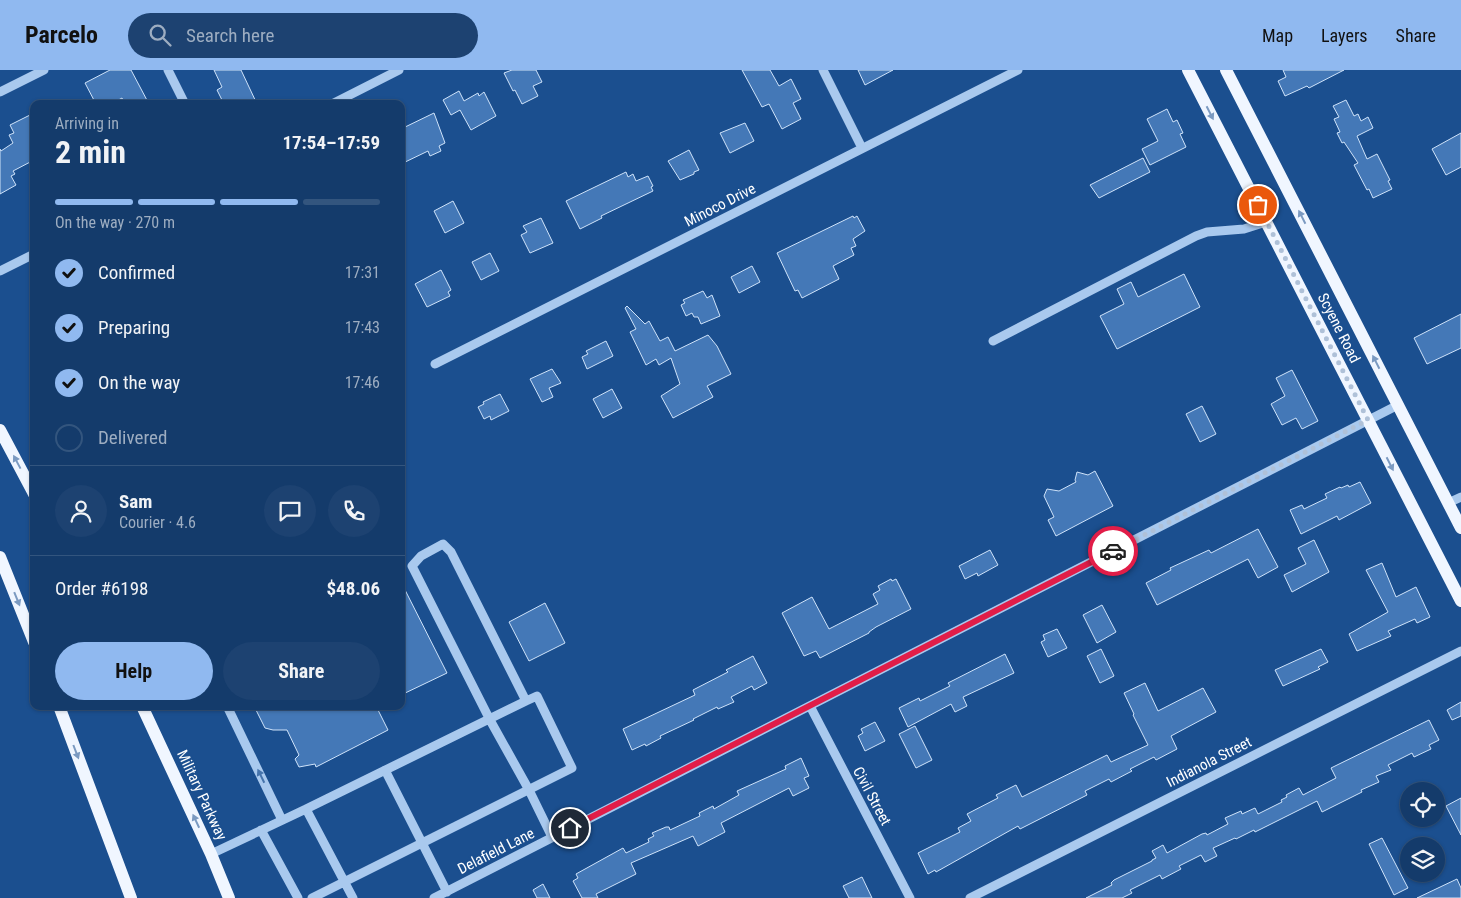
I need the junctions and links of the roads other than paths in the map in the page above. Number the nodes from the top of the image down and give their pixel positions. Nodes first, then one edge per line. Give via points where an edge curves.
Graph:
1 (44, 70) edge
2 (168, 70) edge
3 (399, 70) edge
4 (823, 70) edge
5 (1018, 70) edge
6 (1188, 70) edge
7 (1226, 70) edge
8 (0, 92) edge
9 (183, 100) edge
10 (340, 100) edge
11 (862, 148) junction
12 (1266, 222) junction
13 (30, 256) edge
14 (0, 271) edge
15 (993, 341) dead end
16 (434, 364) dead end
17 (1398, 405) junction
18 (1368, 420) junction
19 (0, 430) edge
20 (30, 486) edge
21 (1461, 497) edge
22 (1448, 503) junction
23 (1461, 528) edge
24 (0, 557) edge
25 (1461, 601) edge
26 (30, 632) edge
27 (1461, 651) edge
28 (526, 701) junction
29 (810, 706) junction
30 (60, 710) edge
31 (144, 710) edge
32 (229, 710) edge
33 (490, 720) junction
34 (385, 770) junction
35 (529, 790) junction
36 (306, 809) junction
37 (282, 820) junction
38 (262, 830) junction
39 (552, 837) junction
40 (421, 843) junction
41 (211, 854) junction
42 (345, 882) junction
43 (447, 892) junction
44 (131, 898) edge
45 (229, 898) edge
46 (298, 898) edge
47 (312, 898) edge
48 (353, 898) edge
49 (434, 898) edge
50 (910, 898) edge
51 (970, 898) edge

1 - 8 street
2 - 9 street
3 - 10 street
4 - 11 street
5 - 11 street, Minoco Drive
6 -> 12 main road, Scyene Road
17 -> 7 main road, Scyene Road
11 - 16 street, Minoco Drive
12 - 15 street via 1244,229 1196,236
12 - 18 main road, Scyene Road
13 - 14 street
17 - 18 street, Delafield Lane
17 - 22 main road, Scyene Road
18 -> 25 main road, Scyene Road
18 - 29 street, Delafield Lane
20 -> 19 main road
21 - 22 street
22 - 23 main road, Scyene Road
24 -> 26 main road
27 - 51 street, Indianola Street
28 - 33 street
28 - 33 street via 451,552 443,544 421,556 412,566
28 - 35 street via 537,696 572,768
29 - 39 street, Delafield Lane
29 - 50 street, Civil Street
30 -> 44 main road
41 -> 31 main road, Military Parkway
37 -> 32 street
33 - 34 street
33 - 35 street
34 - 36 street
34 - 40 street
35 - 39 street
35 - 40 street
36 - 37 street
36 - 42 street
37 - 38 street
38 - 41 street
38 - 46 street
39 - 43 street, Delafield Lane
40 - 42 street
40 - 43 street
41 - 45 main road, Military Parkway
42 - 47 street
42 - 48 street
43 - 49 street, Delafield Lane

